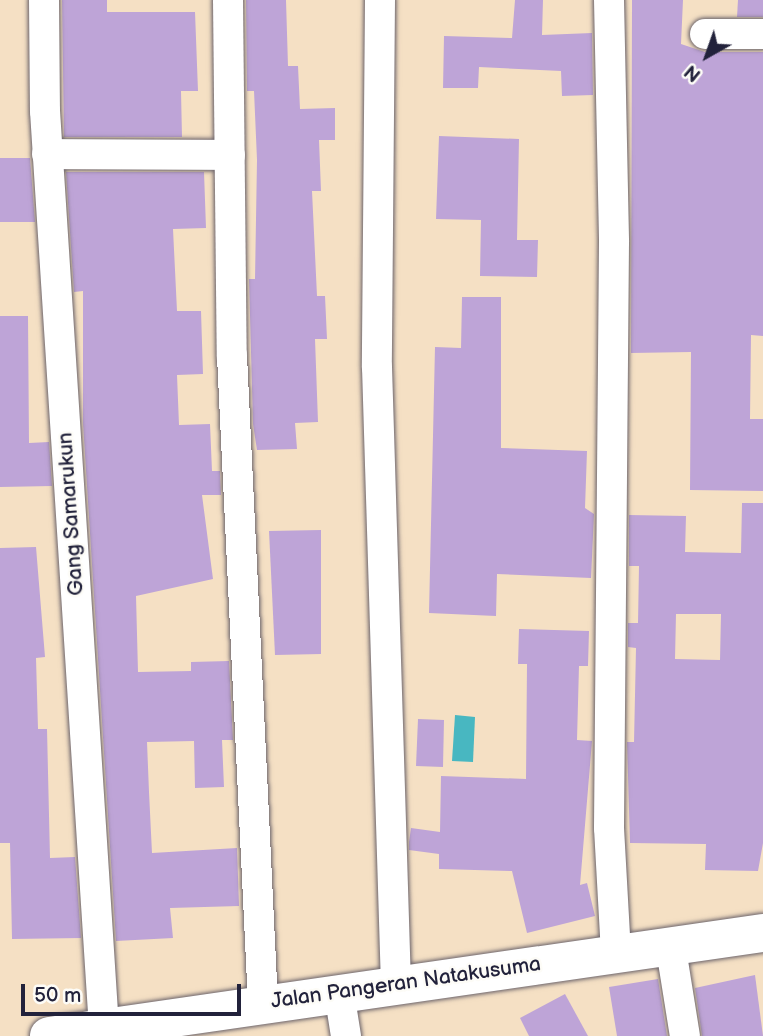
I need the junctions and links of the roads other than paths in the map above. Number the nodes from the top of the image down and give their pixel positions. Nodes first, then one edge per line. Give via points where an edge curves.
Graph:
1 (44, 0) edge
2 (228, 0) edge
3 (380, 0) edge
4 (609, 0) edge
5 (705, 34) dead end
6 (763, 34) edge
7 (47, 155) junction
8 (230, 155) junction
9 (763, 933) edge
10 (671, 949) junction
11 (616, 955) junction
12 (396, 985) junction
13 (339, 992) junction
14 (263, 1003) junction
15 (104, 1029) junction
16 (48, 1036) edge
17 (346, 1036) edge
18 (685, 1036) edge

1 - 7 street, Gang Samarukun
2 - 8 street
3 - 12 street via 377,367
4 - 11 street via 614,242 609,828
5 - 6 street
7 - 8 street
7 - 15 street, Gang Samarukun
8 - 14 street via 232,356
9 - 10 street, Jalan Pangeran Natakusuma
10 - 11 street, Jalan Pangeran Natakusuma
10 - 18 street
11 - 12 street, Jalan Pangeran Natakusuma
12 - 13 street, Jalan Pangeran Natakusuma
13 - 14 street, Jalan Pangeran Natakusuma
13 - 17 street
14 - 15 street, Jalan Pangeran Natakusuma
15 - 16 street, Jalan Pangeran Natakusuma

